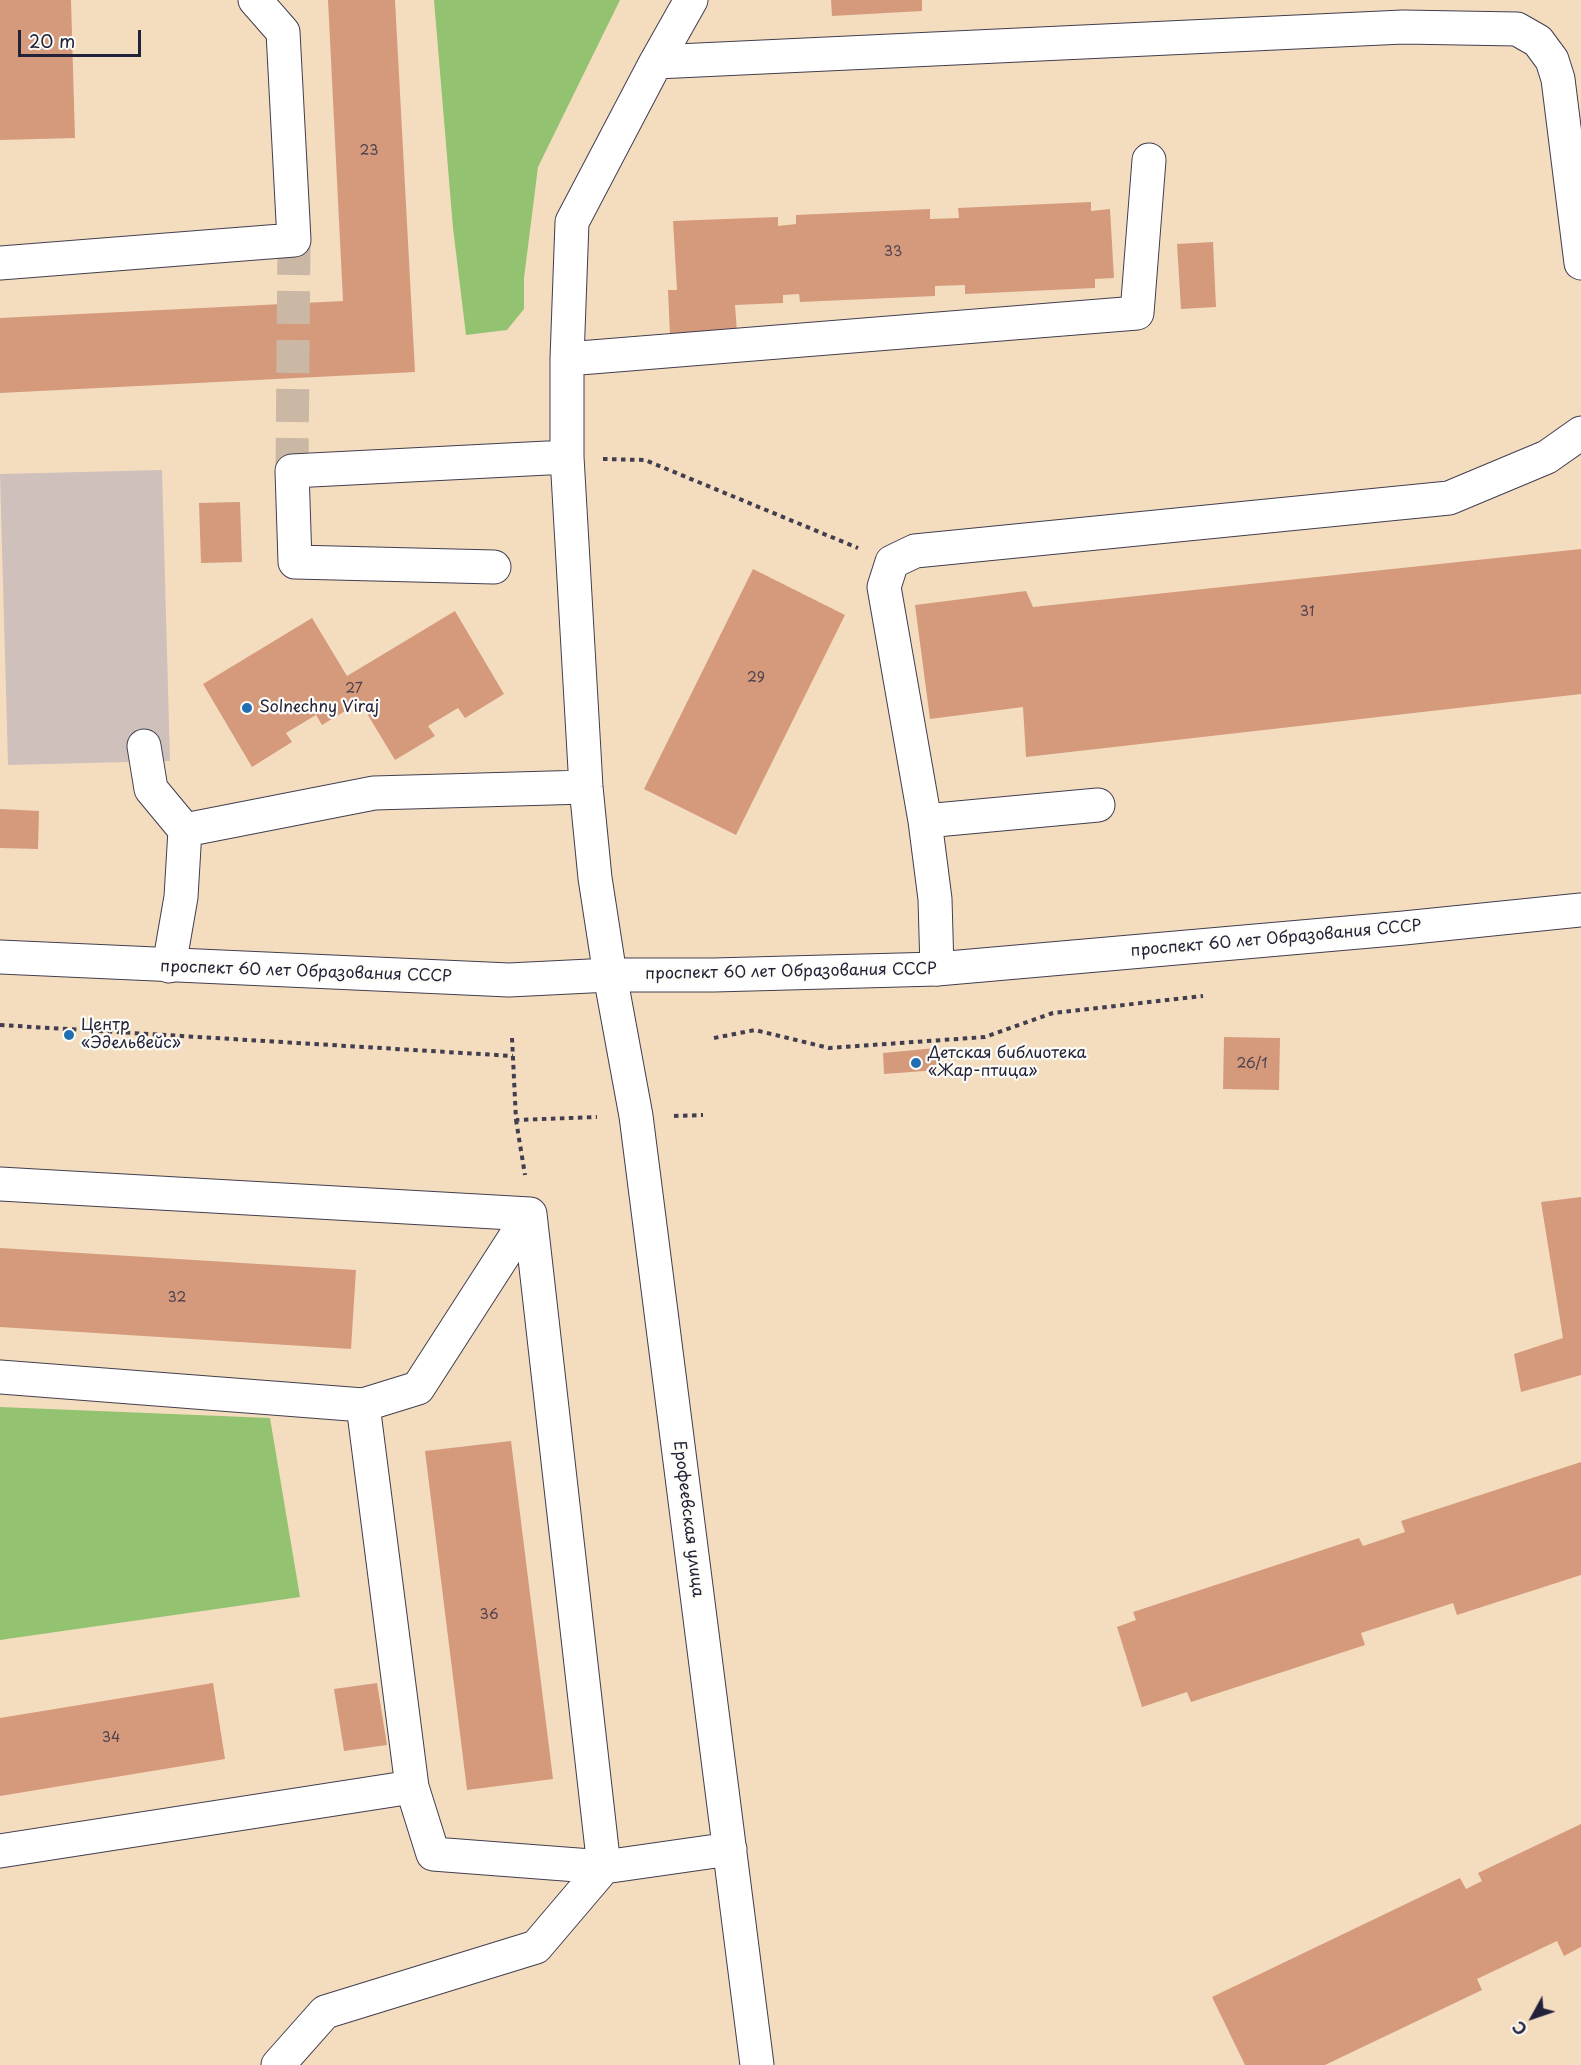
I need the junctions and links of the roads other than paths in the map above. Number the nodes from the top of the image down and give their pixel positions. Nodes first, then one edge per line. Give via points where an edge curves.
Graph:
1 (255, 0) edge
2 (691, 0) edge
3 (656, 62) junction
4 (1149, 160) dead end
5 (0, 263) edge
6 (1581, 263) edge
7 (567, 359) junction
8 (1581, 433) edge
9 (567, 457) junction
10 (494, 567) dead end
11 (144, 746) dead end
12 (586, 787) junction
13 (1098, 805) dead end
14 (925, 821) junction
15 (185, 830) junction
16 (1581, 910) edge
17 (0, 957) edge
18 (170, 966) junction
19 (937, 969) junction
20 (610, 975) junction
21 (0, 1184) edge
22 (530, 1214) junction
23 (0, 1377) edge
24 (363, 1405) junction
25 (412, 1787) junction
26 (730, 1849) junction
27 (0, 1851) edge
28 (604, 1867) junction
29 (278, 2065) edge
30 (757, 2065) edge

1 - 5 street via 283,32 294,240
2 - 3 street, Ерофеевская улица
3 - 6 street via 1402,27 1517,29 1538,41 1552,60 1558,80
3 - 7 street, Ерофеевская улица via 572,222
4 - 7 street via 1137,313
7 - 9 street, Ерофеевская улица
8 - 14 street via 1546,457 1449,498 915,551 892,562 884,587
9 - 10 street via 292,471 295,562
9 - 12 street, Ерофеевская улица
11 - 15 street via 151,789
12 - 15 street via 374,793
12 - 20 street, Ерофеевская улица
13 - 14 street
14 - 19 street
15 - 18 street via 181,897
16 - 19 street, проспект 60 лет Образования СССР
17 - 18 street, проспект 60 лет Образования СССР
18 - 20 street, проспект 60 лет Образования СССР via 509,980
19 - 20 street, проспект 60 лет Образования СССР
20 - 26 street, Ерофеевская улица via 636,1116
21 - 22 street
22 - 24 street via 418,1388
22 - 28 street
23 - 24 street
24 - 25 street
25 - 27 street
25 - 28 street via 433,1854
26 - 28 street
26 - 30 street, Ерофеевская улица
28 - 29 street via 536,1947 325,2012

